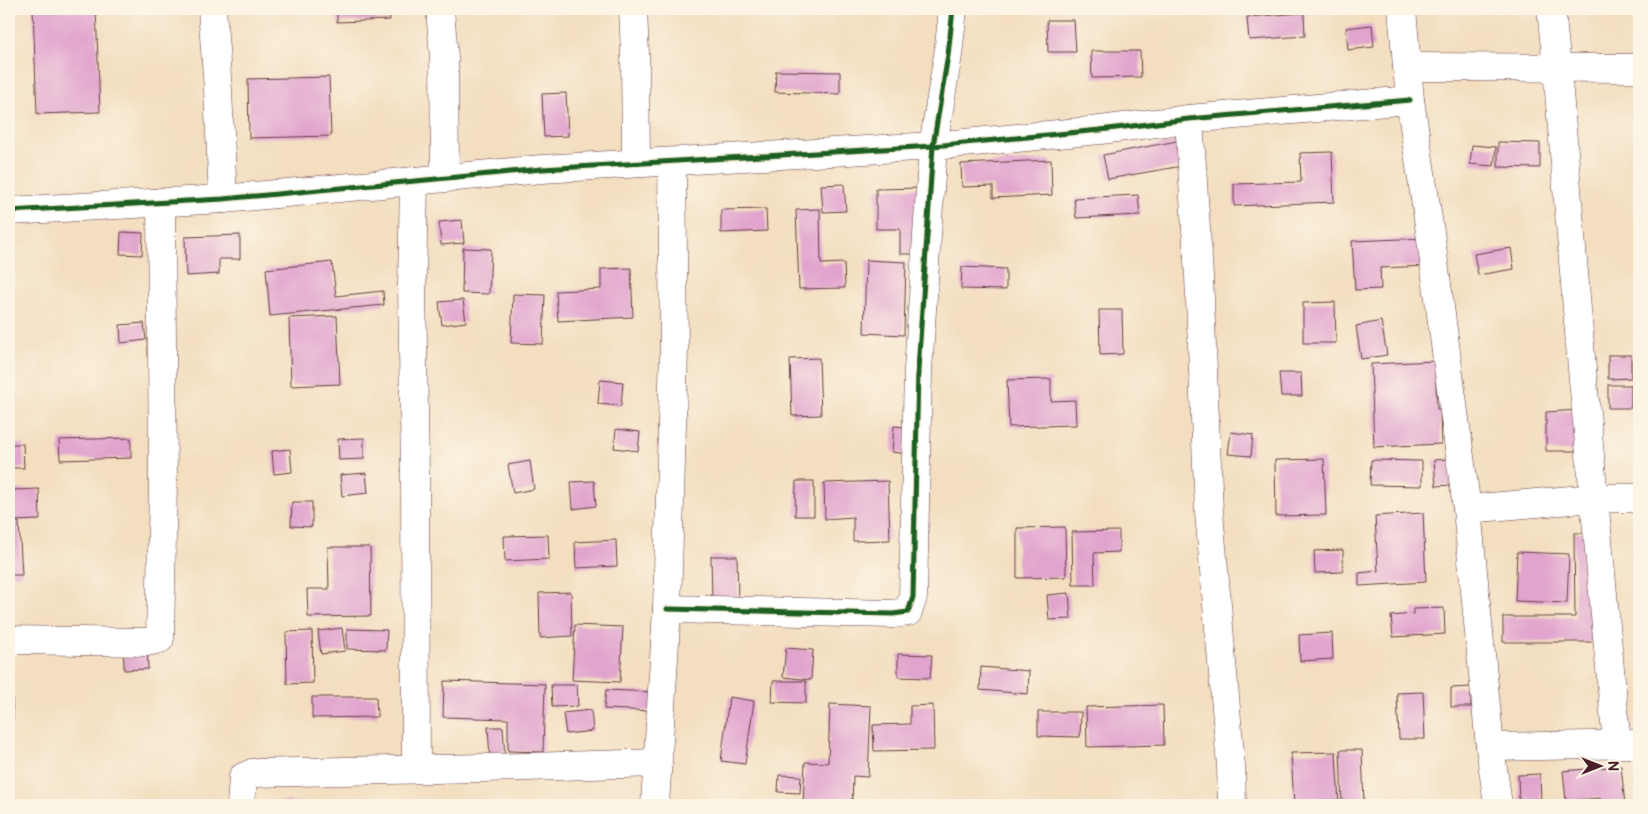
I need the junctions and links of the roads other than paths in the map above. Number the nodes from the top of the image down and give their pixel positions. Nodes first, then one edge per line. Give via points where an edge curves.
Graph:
1 (212, 9) edge
2 (440, 9) edge
3 (632, 9) edge
4 (953, 9) edge
5 (1402, 9) edge
6 (1551, 9) edge
7 (1407, 67) junction
8 (1557, 68) junction
9 (1639, 68) edge
10 (1410, 100) junction
11 (1189, 119) junction
12 (933, 146) junction
13 (672, 162) junction
14 (636, 163) junction
15 (445, 177) junction
16 (414, 181) junction
17 (223, 199) junction
18 (161, 202) junction
19 (9, 211) edge
20 (1594, 498) junction
21 (1639, 498) edge
22 (1467, 509) junction
23 (667, 609) junction
24 (9, 640) edge
25 (1628, 744) edge
26 (1490, 747) junction
27 (658, 763) junction
28 (416, 769) junction
29 (241, 805) edge
30 (655, 805) edge
31 (1232, 805) edge
32 (1498, 805) edge

1 - 17 street
2 - 15 street via 444,58
3 - 14 street
4 - 12 street
5 - 7 street
6 - 8 street
7 - 8 street
7 - 10 street
8 - 9 street
8 - 20 street
10 - 11 street
10 - 22 street
11 - 12 street
11 - 31 street via 1210,512
12 - 13 street
12 - 23 street via 918,370 913,597 908,612
13 - 14 street
13 - 23 street via 674,349
14 - 15 street
15 - 16 street
16 - 17 street
16 - 28 street
17 - 18 street
18 - 19 street
18 - 24 street via 163,484 160,639 148,642
20 - 21 street
20 - 22 street
20 - 25 street
22 - 26 street
23 - 27 street
25 - 26 street
26 - 32 street
27 - 28 street
27 - 30 street
28 - 29 street via 252,773 243,777

